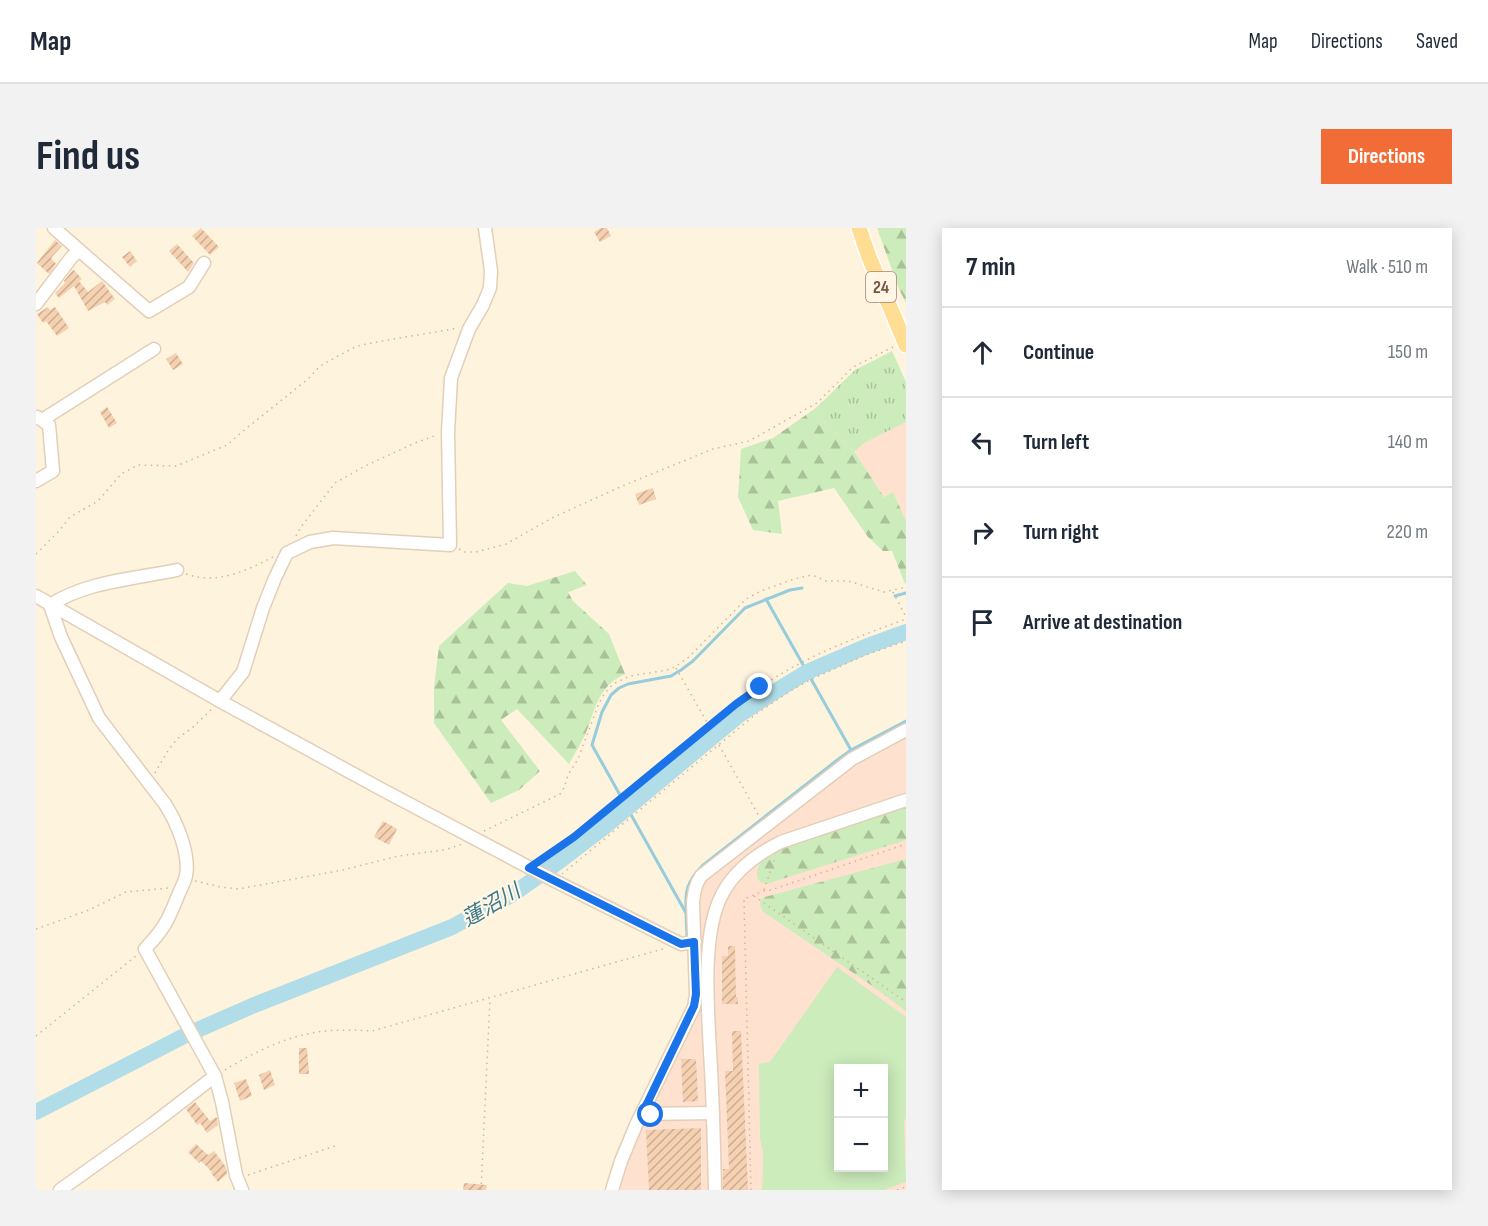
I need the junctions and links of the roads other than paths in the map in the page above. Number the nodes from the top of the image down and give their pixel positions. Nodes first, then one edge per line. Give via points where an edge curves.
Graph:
1 (54, 228) edge
2 (485, 228) edge
3 (859, 228) edge
4 (79, 250) junction
5 (204, 263) dead end
6 (36, 304) edge
7 (905, 343) edge
8 (154, 349) dead end
9 (39, 418) edge
10 (36, 481) edge
11 (177, 570) road end
12 (36, 596) edge
13 (50, 605) junction
14 (220, 701) junction
15 (906, 730) edge
16 (906, 800) edge
17 (694, 942) junction
18 (215, 1076) junction
19 (712, 1113) junction
20 (642, 1114) junction
21 (240, 1184) edge
22 (60, 1190) edge
23 (612, 1190) edge
24 (715, 1190) edge

1 - 4 street
2 - 14 street via 490,288 451,378 450,545 333,538 310,542 287,553 263,608 243,672
3 - 7 main road, 24
4 - 5 street via 149,311 189,287
4 - 6 street
8 - 9 street
9 - 10 street via 49,425 53,471
11 - 13 street via 116,580 64,596
12 - 13 street
13 - 14 street
13 - 18 street via 99,718 149,781 182,838 184,881 169,919 145,949
14 - 17 street via 533,870 681,944
15 - 17 street via 852,759 701,876 694,890
16 - 19 street via 781,842 757,855 721,896 710,933
17 - 20 street via 694,1006
18 - 21 street
18 - 22 street
19 - 20 street
19 - 24 street
20 - 23 street

